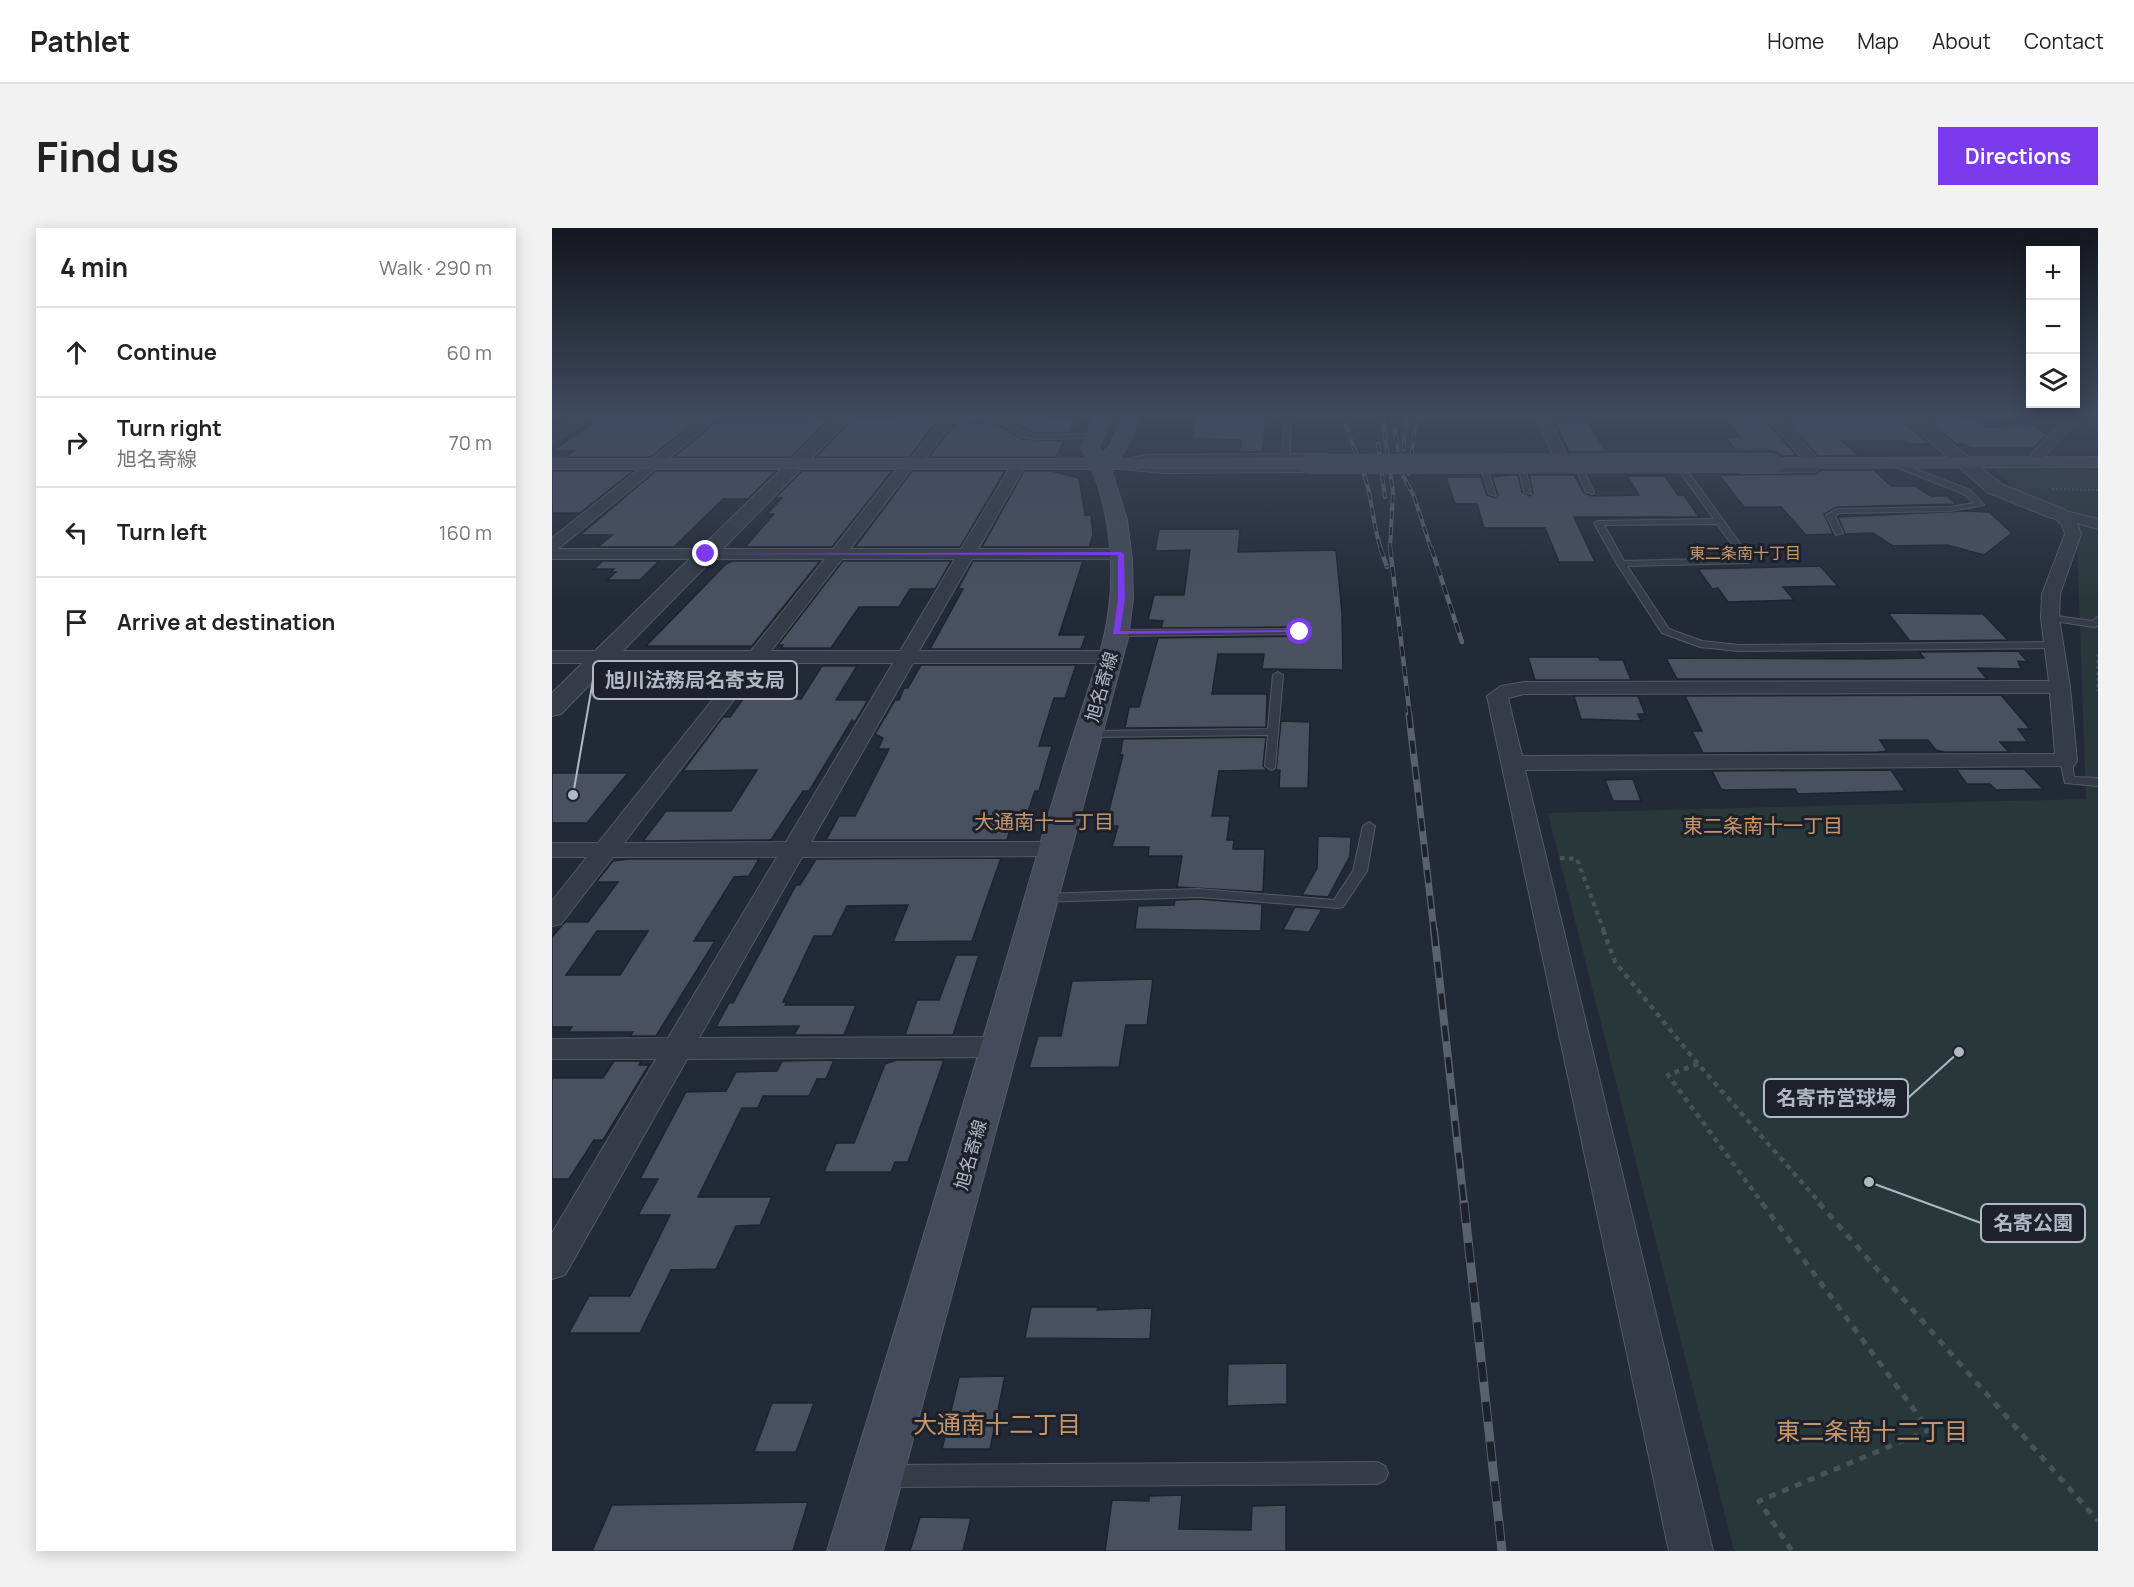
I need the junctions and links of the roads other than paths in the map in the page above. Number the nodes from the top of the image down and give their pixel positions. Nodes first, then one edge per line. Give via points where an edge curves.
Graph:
1 (638, 478) edge
2 (783, 478) edge
3 (900, 478) edge
4 (1011, 478) edge
5 (1105, 478) edge
6 (1487, 478) edge
7 (1524, 478) edge
8 (1583, 478) edge
9 (1688, 478) edge
10 (1931, 478) edge
11 (1982, 478) edge
12 (1528, 492) dead end
13 (1590, 492) dead end
14 (1493, 494) dead end
15 (2058, 514) junction
16 (1720, 521) junction
17 (2098, 524) edge
18 (1839, 533) dead end
19 (552, 546) edge
20 (552, 554) edge
21 (706, 554) junction
22 (838, 554) junction
23 (966, 554) junction
24 (1121, 554) junction
25 (1621, 564) junction
26 (2050, 618) junction
27 (2098, 620) edge
28 (1300, 632) dead end
29 (1114, 645) junction
30 (2052, 645) junction
31 (758, 656) junction
32 (906, 656) junction
33 (552, 657) edge
34 (602, 657) junction
35 (1278, 675) dead end
36 (2060, 687) junction
37 (552, 708) edge
38 (1272, 732) junction
39 (1088, 734) junction
40 (2066, 760) junction
41 (1512, 763) junction
42 (1271, 766) dead end
43 (2098, 782) edge
44 (1369, 825) dead end
45 (795, 848) junction
46 (1054, 849) junction
47 (552, 850) edge
48 (606, 850) junction
49 (1040, 898) junction
50 (552, 918) edge
51 (1000, 1047) junction
52 (552, 1048) edge
53 (678, 1048) junction
54 (552, 1264) edge
55 (1377, 1473) dead end
56 (877, 1476) junction
57 (855, 1551) edge
58 (1691, 1551) edge

1 - 19 street
2 - 21 street
3 - 22 street
4 - 23 street
5 - 24 main road, 旭名寄線
6 - 14 lane
7 - 12 lane
8 - 13 lane
9 - 16 lane
10 - 18 lane via 1967,492 1980,505 1837,511 1830,515
11 - 15 street via 1994,488
15 - 17 street
15 - 26 street via 2069,523 2073,534 2051,594
16 - 25 lane via 1598,523
16 - 25 lane via 1748,560
20 - 21 street
21 - 22 street
21 - 34 street
22 - 23 street
22 - 31 street
23 - 24 street
23 - 32 street
24 - 29 main road, 旭名寄線 via 1122,599
25 - 30 lane via 1665,631 1700,645
26 - 27 lane via 2094,624
26 - 30 street
28 - 29 lane
29 - 32 street
29 - 39 main road, 旭名寄線
30 - 36 street
31 - 32 street
31 - 34 street
31 - 48 street
32 - 45 street
33 - 34 street
34 - 37 street
35 - 38 lane
36 - 40 street
36 - 41 street via 1508,690 1497,696
38 - 39 lane
38 - 42 lane
39 - 46 main road, 旭名寄線
40 - 41 street
40 - 43 lane via 2069,780
41 - 58 street
44 - 49 lane via 1360,871 1338,904 1199,893
45 - 46 street
45 - 48 street
45 - 53 street
46 - 49 main road, 旭名寄線
47 - 48 street
48 - 50 street
49 - 51 main road, 旭名寄線
51 - 53 street
51 - 56 main road, 旭名寄線
52 - 53 street
53 - 54 street
55 - 56 lane
56 - 57 main road, 旭名寄線

